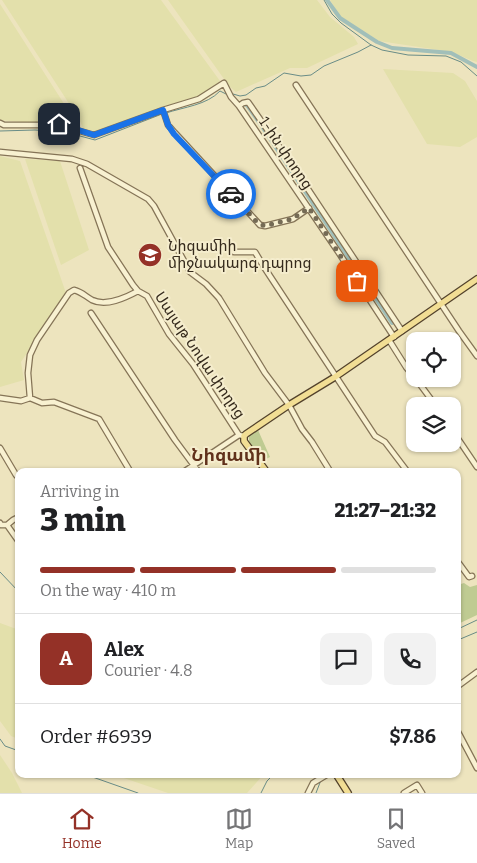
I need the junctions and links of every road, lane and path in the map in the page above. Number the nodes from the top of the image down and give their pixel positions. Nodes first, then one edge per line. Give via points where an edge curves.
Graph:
1 (296, 85) dead end
2 (239, 106) junction
3 (163, 110) junction
4 (0, 124) edge
5 (0, 152) edge
6 (80, 168) dead end
7 (309, 208) junction
8 (346, 248) junction
9 (234, 252) dead end
10 (339, 253) junction
11 (477, 279) edge
12 (138, 291) junction
13 (441, 304) junction
14 (91, 313) dead end
15 (402, 331) junction
16 (391, 339) junction
17 (477, 356) edge
18 (406, 366) edge
19 (335, 377) junction
20 (0, 398) edge
21 (30, 398) junction
22 (289, 405) junction
23 (242, 436) junction
24 (461, 443) edge
25 (0, 448) edge
26 (194, 466) junction
27 (477, 467) edge
28 (128, 468) edge
29 (190, 468) edge
30 (264, 468) edge
31 (328, 468) edge
32 (405, 468) edge
33 (15, 473) edge
34 (15, 519) edge
35 (0, 523) edge
36 (7, 525) junction
37 (15, 536) edge
38 (461, 566) edge
39 (472, 576) dead end
40 (477, 672) edge
41 (461, 684) edge
42 (461, 738) edge
43 (477, 768) edge
44 (321, 778) edge
45 (339, 778) edge
46 (308, 793) edge
47 (348, 793) edge
48 (404, 793) edge
49 (422, 793) edge

1 - 13 street
2 - 3 street, 1-ին փողոց via 224,84 199,99
2 - 7 street, 1-ին փողոց
2 - 8 street via 248,102
3 - 4 street via 94,135 59,124
3 - 7 street via 174,134 260,224 265,226 292,219
5 - 22 street via 72,159 87,164 148,199 190,272 219,298 265,373
6 - 12 street, Սայաթ Նովա փողոց via 108,248
7 - 10 street, 1-ին փողոց
8 - 10 street
8 - 15 street
9 - 19 street via 255,252
10 - 16 street, 1-ին փողոց
11 - 13 main road
12 - 21 street via 108,302 96,302 74,290 69,293 36,340 30,355
12 - 23 street, Սայաթ Նովա փողոց via 147,296 169,334
13 - 15 main road
13 - 17 street
14 - 26 street
15 - 16 main road
16 - 18 street, 1-ին փողոց
16 - 19 main road
19 - 22 main road
19 - 32 street via 375,436 385,442
20 - 21 street via 21,401
21 - 28 street via 42,403 54,402 99,419
22 - 23 main road
22 - 31 street
23 - 26 street
23 - 30 main road, Սայաթ Նովա փողոց
24 - 27 street
25 - 33 street
26 - 29 street
34 - 36 street
35 - 36 street
36 - 37 street
38 - 39 street via 469,577
40 - 41 street
42 - 43 street
44 - 46 street via 313,783
45 - 47 main road
48 - 49 street via 417,785

